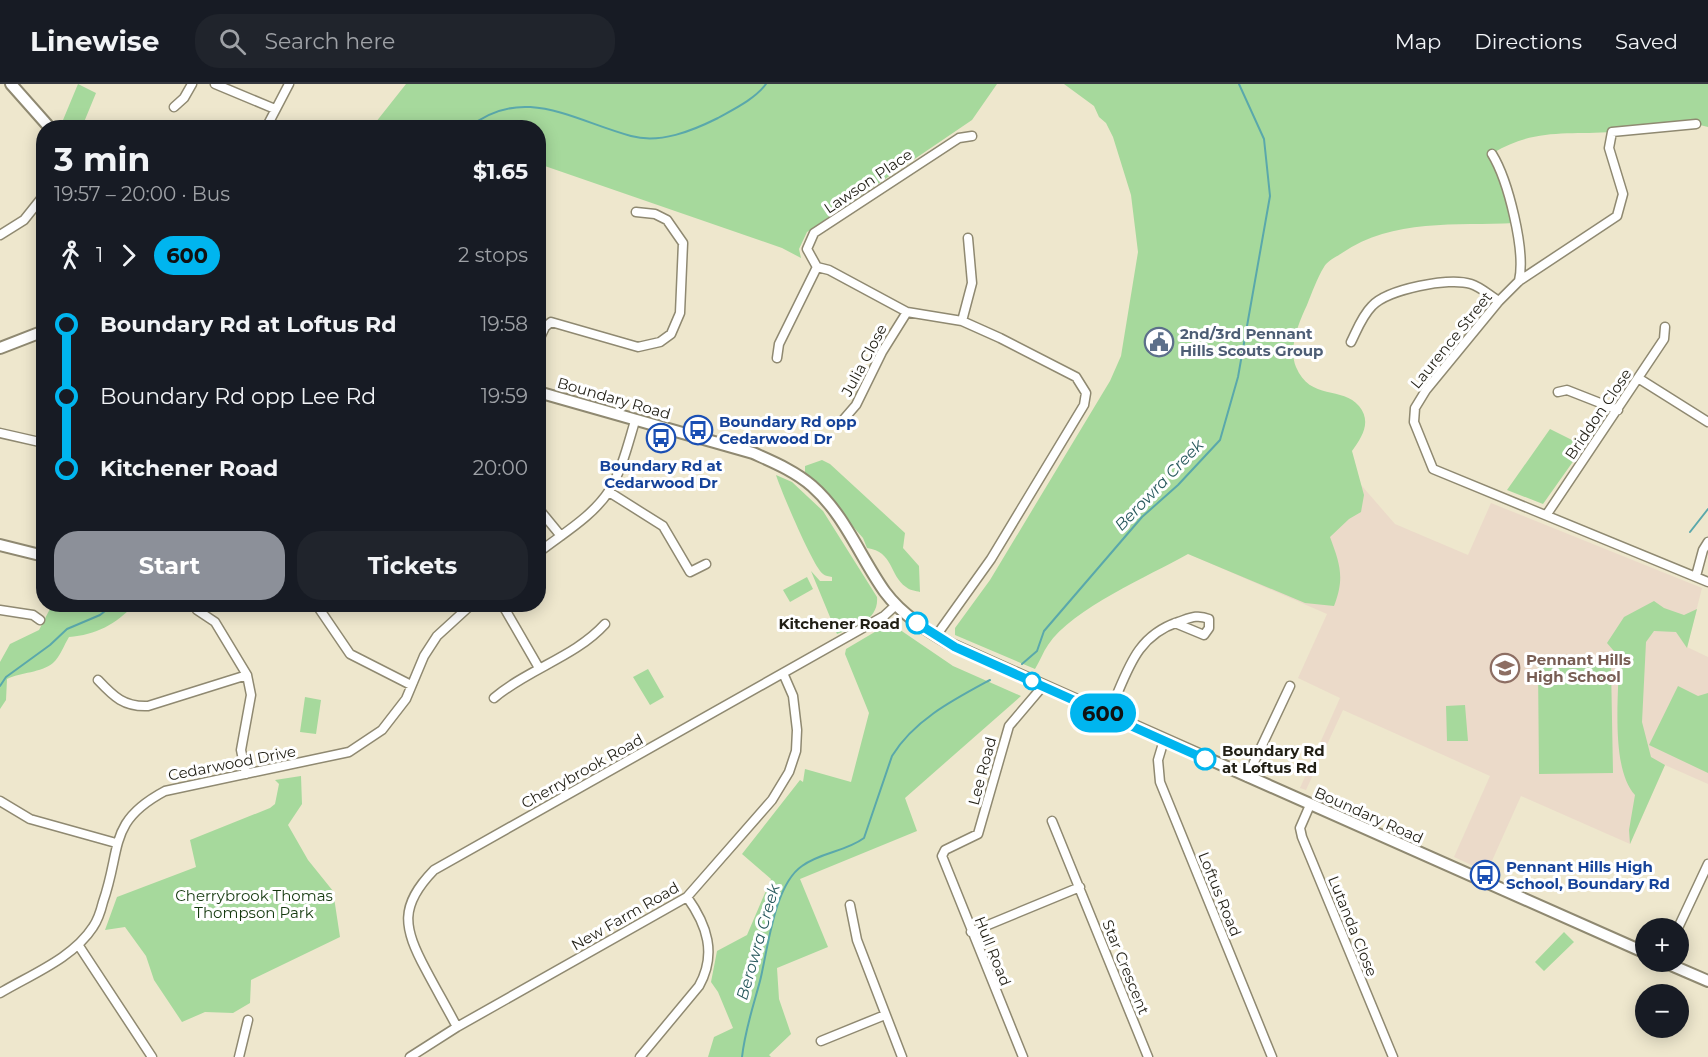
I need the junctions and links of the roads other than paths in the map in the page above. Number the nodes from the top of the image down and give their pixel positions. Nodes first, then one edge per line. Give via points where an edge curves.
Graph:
1 (11, 84) edge
2 (192, 84) edge
3 (215, 84) edge
4 (289, 84) edge
5 (174, 107) dead end
6 (275, 109) junction
7 (43, 120) edge
8 (270, 120) edge
9 (1696, 124) dead end
10 (972, 136) dead end
11 (1492, 154) dead end
12 (36, 205) edge
13 (636, 212) dead end
14 (0, 235) edge
15 (968, 238) dead end
16 (817, 267) junction
17 (1519, 281) junction
18 (1499, 301) junction
19 (907, 312) junction
20 (962, 321) junction
21 (546, 326) edge
22 (1665, 327) dead end
23 (36, 334) edge
24 (1351, 342) dead end
25 (0, 348) edge
26 (777, 358) dead end
27 (1638, 378) junction
28 (1558, 392) dead end
29 (546, 394) edge
30 (1617, 410) junction
31 (843, 420) dead end
32 (635, 421) junction
33 (1708, 422) edge
34 (0, 433) edge
35 (36, 440) edge
36 (609, 492) junction
37 (1547, 514) junction
38 (546, 518) edge
39 (561, 536) junction
40 (1708, 542) edge
41 (0, 545) edge
42 (546, 547) edge
43 (36, 554) edge
44 (706, 564) dead end
45 (1696, 576) junction
46 (1708, 582) edge
47 (896, 605) junction
48 (0, 610) edge
49 (200, 612) edge
50 (321, 612) edge
51 (463, 612) edge
52 (507, 612) edge
53 (40, 620) dead end
54 (1175, 623) dead end
55 (605, 624) dead end
56 (936, 636) junction
57 (539, 668) junction
58 (783, 673) junction
59 (247, 675) junction
60 (98, 680) dead end
61 (411, 685) junction
62 (1043, 686) junction
63 (1290, 686) dead end
64 (494, 698) dead end
65 (1108, 715) junction
66 (1164, 740) junction
67 (246, 774) junction
68 (1247, 777) junction
69 (0, 801) edge
70 (1310, 805) junction
71 (1052, 821) dead end
72 (116, 843) junction
73 (943, 854) joint
74 (1708, 864) edge
75 (1080, 887) junction
76 (687, 897) junction
77 (850, 906) dead end
78 (1683, 918) edge
79 (971, 932) junction
80 (79, 946) junction
81 (1635, 948) edge
82 (1688, 972) edge
83 (1708, 981) edge
84 (0, 993) edge
85 (885, 1015) junction
86 (248, 1020) dead end
87 (458, 1027) junction
88 (821, 1041) dead end
89 (152, 1057) edge
90 (239, 1057) edge
91 (410, 1057) edge
92 (640, 1057) edge
93 (902, 1057) edge
94 (1023, 1057) edge
95 (1148, 1057) edge
96 (1272, 1057) edge
97 (1393, 1057) edge

1 - 7 main road
2 - 5 street
3 - 6 street
4 - 6 street
6 - 8 street
9 - 17 street, Laurence Street via 1612,132 1609,148 1623,194 1617,216
10 - 16 street, Lawson Place via 959,138 814,233 807,249
11 - 17 street via 1503,172 1515,223 1522,270
12 - 14 street via 24,220
13 - 21 street via 668,220 682,243 680,313 670,334 660,342 638,347 550,322
15 - 20 street via 972,283
16 - 19 street
16 - 26 street via 778,344
17 - 18 street, Laurence Street
18 - 24 street via 1473,285 1452,281 1390,295 1373,304
18 - 37 street, Laurence Street via 1426,390 1415,408 1414,422 1432,469
19 - 20 street
19 - 31 street, Julia Close via 856,405
20 - 56 street via 1076,377 1086,400 991,559
22 - 27 street, Briddon Close via 1664,339
23 - 25 main road
27 - 30 street, Briddon Close
27 - 33 street
28 - 30 street via 1567,390
29 - 32 main road, Boundary Road
30 - 37 street, Briddon Close
32 - 36 street
32 - 47 main road, Boundary Road via 753,453 793,472 828,503
34 - 35 street
36 - 39 street via 593,511
36 - 44 street via 663,526 690,572
37 - 45 street, Laurence Street
38 - 39 street
39 - 42 street
40 - 45 street
41 - 43 main road
45 - 46 street, Laurence Street
47 - 56 main road, Boundary Road
47 - 58 street, Cherrybrook Road via 884,616
48 - 53 street via 33,615
49 - 59 street via 215,622
50 - 61 street via 350,654
51 - 61 street, Cedarwood Drive via 437,636
52 - 57 street
54 - 65 street via 1160,628 1141,644
55 - 57 street via 590,639
56 - 62 main road, Boundary Road
57 - 64 street
58 - 76 street, New Farm Road via 793,696 797,730 789,772 772,800
58 - 87 street, Cherrybrook Road via 434,870 418,886 409,908 410,937
59 - 60 street via 148,706 132,707 118,700
59 - 67 street via 251,695 242,750
61 - 67 street, Cedarwood Drive via 406,699 382,730 349,752
62 - 65 main road, Boundary Road
62 - 73 street, Lee Road via 1007,730 978,834
63 - 68 street
65 - 66 main road, Boundary Road
66 - 68 main road, Boundary Road
66 - 96 street, Loftus Road via 1158,760 1160,782
67 - 72 street, Cedarwood Drive via 165,790 143,802 126,820
68 - 70 main road, Boundary Road
69 - 72 street via 30,819
70 - 81 main road, Boundary Road
70 - 97 street, Lutanda Close via 1300,828 1302,837
71 - 75 street, Star Crescent
72 - 80 street, Cedarwood Drive via 95,925
73 - 79 street, Hull Road
74 - 78 street
75 - 79 street
75 - 95 street, Star Crescent
76 - 87 street, New Farm Road
76 - 92 street via 698,913 709,943 706,974
77 - 85 street via 857,940
79 - 94 street, Hull Road
80 - 84 street, Cedarwood Drive
80 - 89 street
82 - 83 main road
85 - 88 street
85 - 93 street
86 - 90 street
87 - 91 street, New Farm Road

